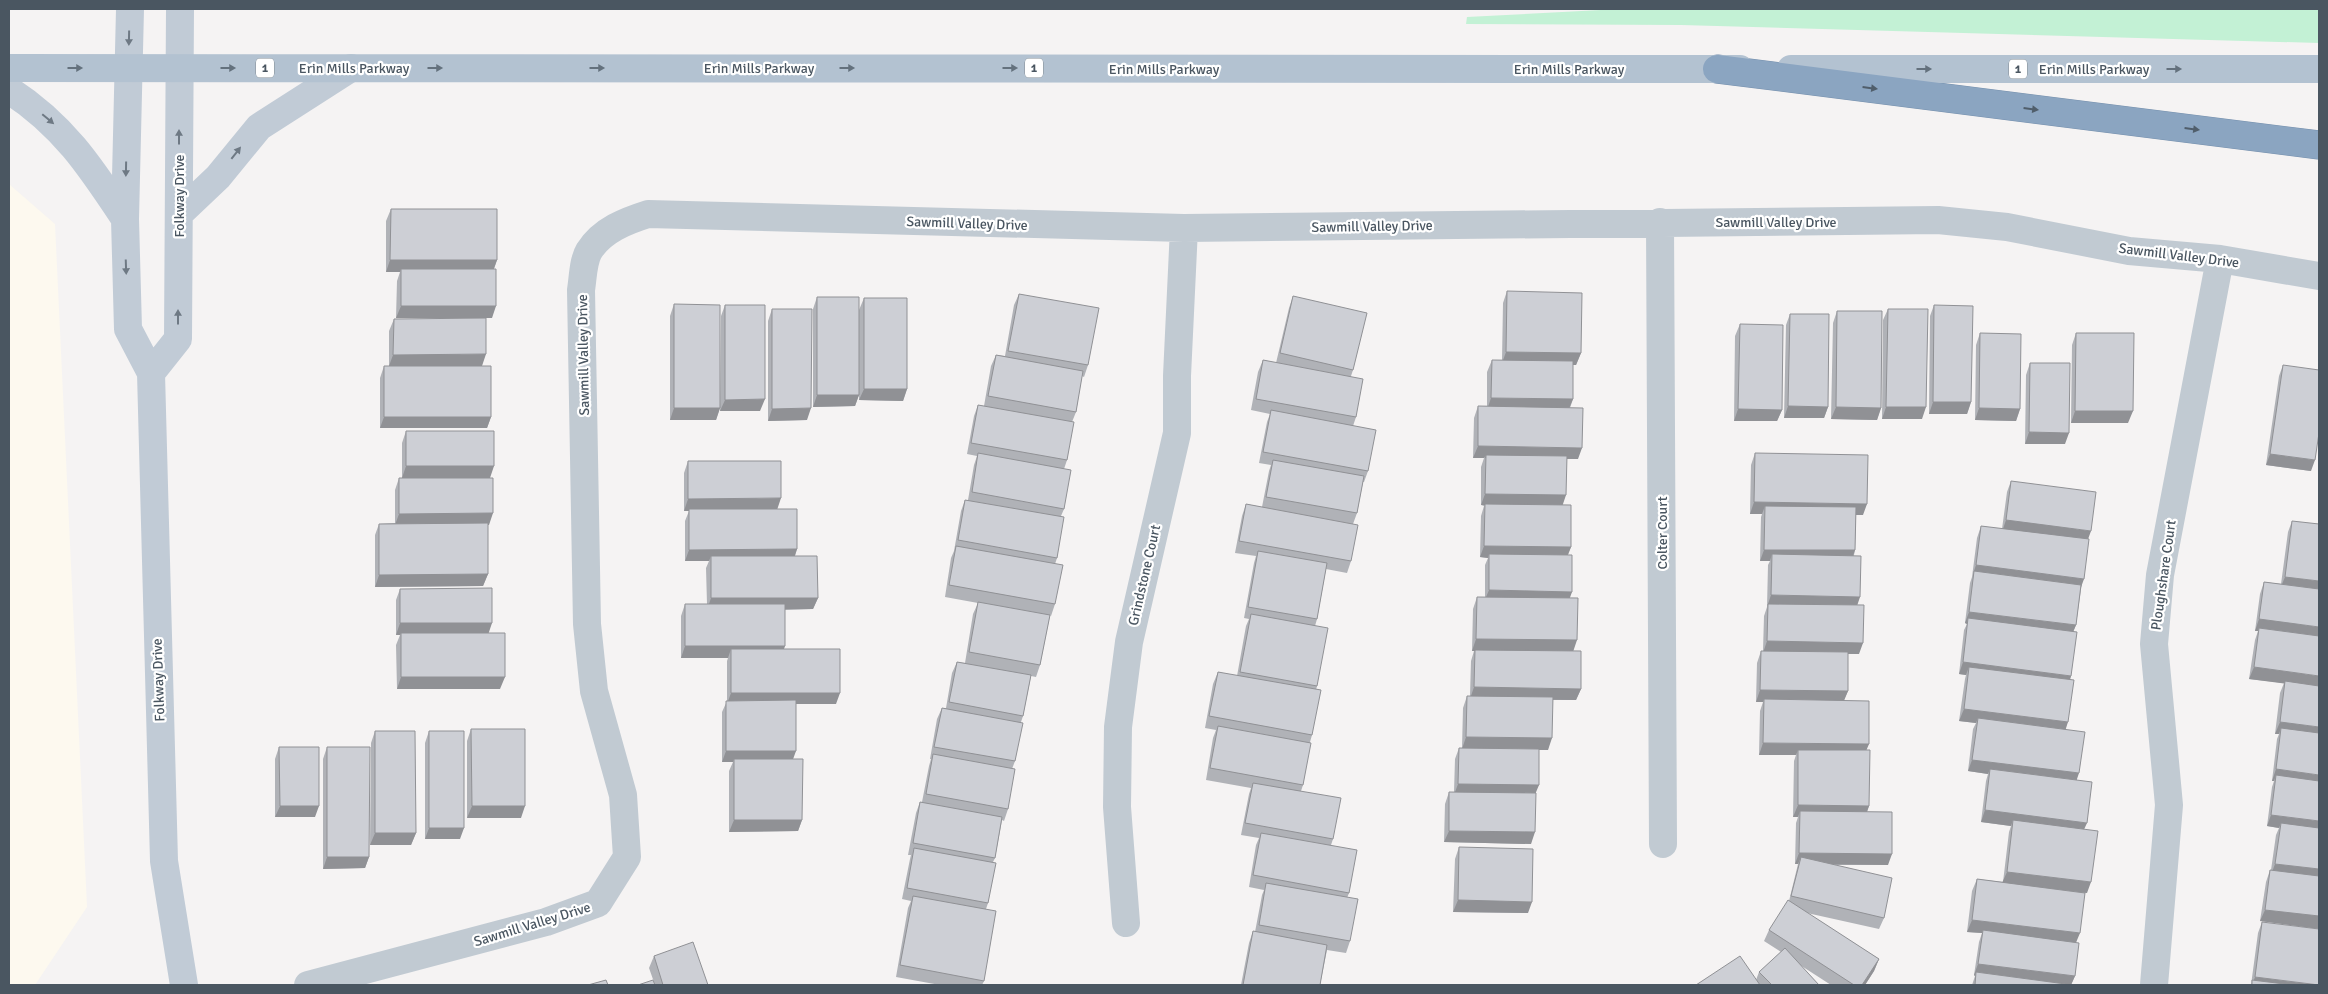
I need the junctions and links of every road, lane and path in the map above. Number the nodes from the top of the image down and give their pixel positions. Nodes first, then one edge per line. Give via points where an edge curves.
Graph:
1 (130, 9) edge
2 (180, 9) edge
3 (9, 68) edge
4 (129, 68) junction
5 (179, 68) junction
6 (351, 68) junction
7 (1717, 69) junction
8 (2319, 69) edge
9 (9, 90) edge
10 (2319, 145) edge
11 (179, 214) junction
12 (125, 219) junction
13 (1660, 222) junction
14 (1184, 228) junction
15 (2220, 259) junction
16 (2319, 276) edge
17 (151, 373) junction
18 (1663, 844) dead end
19 (1126, 923) dead end
20 (184, 985) edge
21 (308, 985) edge
22 (2154, 985) edge

1 -> 4 street, Folkway Drive
2 - 5 street, Folkway Drive
3 -> 4 main road, Erin Mills Parkway / 1
4 - 5 main road, Erin Mills Parkway / 1
4 -> 12 street, Folkway Drive
5 -> 6 main road, Erin Mills Parkway / 1
11 -> 5 street, Folkway Drive
6 -> 7 main road, Erin Mills Parkway / 1
11 -> 6 street via 218,177 259,127
7 -> 8 main road, Erin Mills Parkway / 1
7 -> 10 highway
9 -> 12 street via 57,127 86,160
17 -> 11 street, Folkway Drive via 178,339
12 -> 17 street, Folkway Drive via 128,329
13 - 14 street, Sawmill Valley Drive
13 - 15 street, Sawmill Valley Drive via 1938,220 2007,227 2129,251
13 - 18 street, Colter Court
14 - 19 street, Grindstone Court via 1176,376 1177,433 1129,642 1118,728 1117,807
14 - 21 street, Sawmill Valley Drive via 648,214 622,223 603,236 588,252 581,290 587,624 594,691 623,795 626,857 598,903 546,922
15 - 16 street, Sawmill Valley Drive
15 - 22 street, Ploughshare Court via 2160,575 2154,634 2169,805
17 - 20 street, Folkway Drive via 164,861

